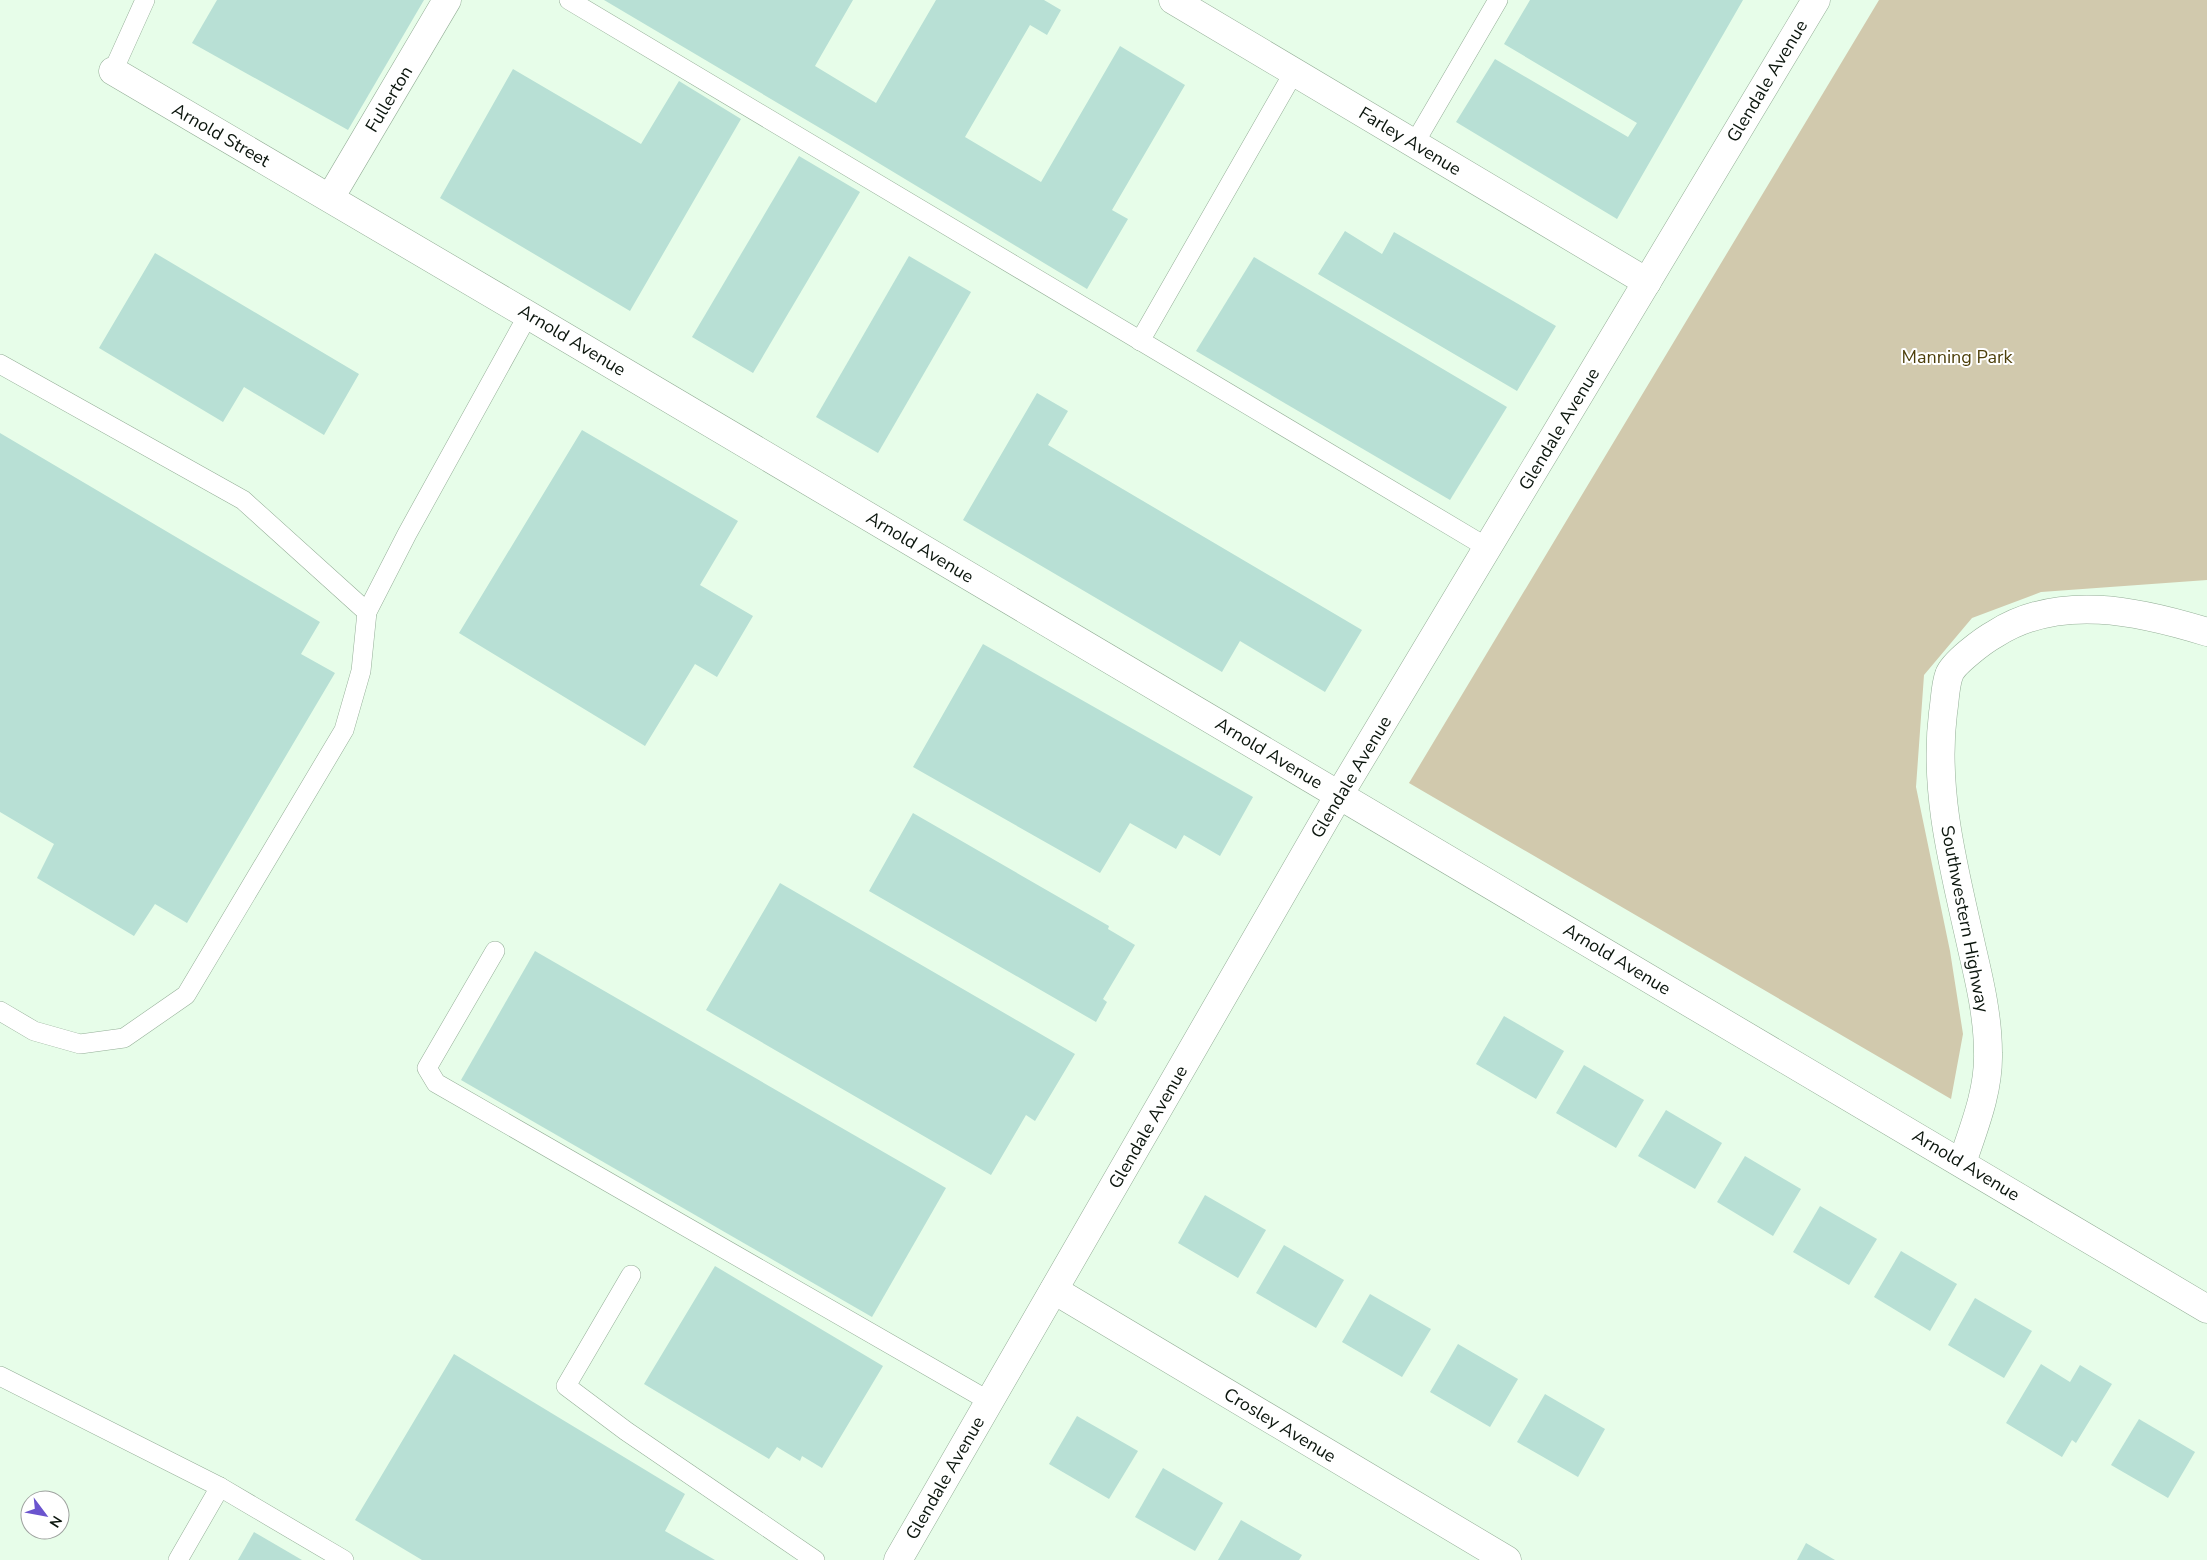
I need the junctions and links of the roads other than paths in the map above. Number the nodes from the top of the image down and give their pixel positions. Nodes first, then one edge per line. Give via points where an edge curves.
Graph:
1 (145, 0) edge
2 (447, 0) edge
3 (569, 0) edge
4 (1173, 0) edge
5 (1498, 0) edge
6 (1816, 0) edge
7 (113, 71) joint
8 (1294, 72) junction
9 (1414, 144) junction
10 (330, 198) junction
11 (1647, 282) junction
12 (528, 314) junction
13 (1140, 341) junction
14 (0, 364) edge
15 (1488, 548) junction
16 (367, 612) junction
17 (2207, 632) edge
18 (1339, 795) junction
19 (495, 951) dead end
20 (0, 1011) edge
21 (1962, 1163) junction
22 (631, 1275) dead end
23 (1054, 1290) junction
24 (2207, 1309) edge
25 (0, 1376) edge
26 (989, 1401) junction
27 (220, 1487) junction
28 (178, 1560) edge
29 (344, 1560) edge
30 (815, 1560) edge
31 (898, 1560) edge
32 (1507, 1560) edge

1 - 7 lane
2 - 10 street, Fullerton
3 - 13 lane
4 - 8 street, Farley Avenue
5 - 9 lane
6 - 11 street, Glendale Avenue
7 - 10 street, Arnold Street
8 - 9 street, Farley Avenue
8 - 13 lane
9 - 11 street, Farley Avenue
10 - 12 street, Arnold Avenue
11 - 15 street, Glendale Avenue
12 - 16 lane
12 - 18 street, Arnold Avenue
13 - 15 lane
14 - 16 lane via 243,500
15 - 18 street, Glendale Avenue
16 - 20 lane via 362,671 344,730 186,995 124,1038 80,1044 34,1031
17 - 21 street, Southwestern Highway via 2128,612 2082,608 2039,614 2006,627 1978,645 1949,673 1941,731 1942,798 1983,996 1988,1054 1982,1102
18 - 21 street, Arnold Avenue
18 - 23 street, Glendale Avenue
19 - 26 lane via 427,1068 436,1083
21 - 24 street, Arnold Avenue
22 - 30 lane via 566,1386
23 - 26 street, Glendale Avenue
23 - 32 street, Crosley Avenue
25 - 27 lane
26 - 31 street, Glendale Avenue
27 - 28 lane
27 - 29 lane

